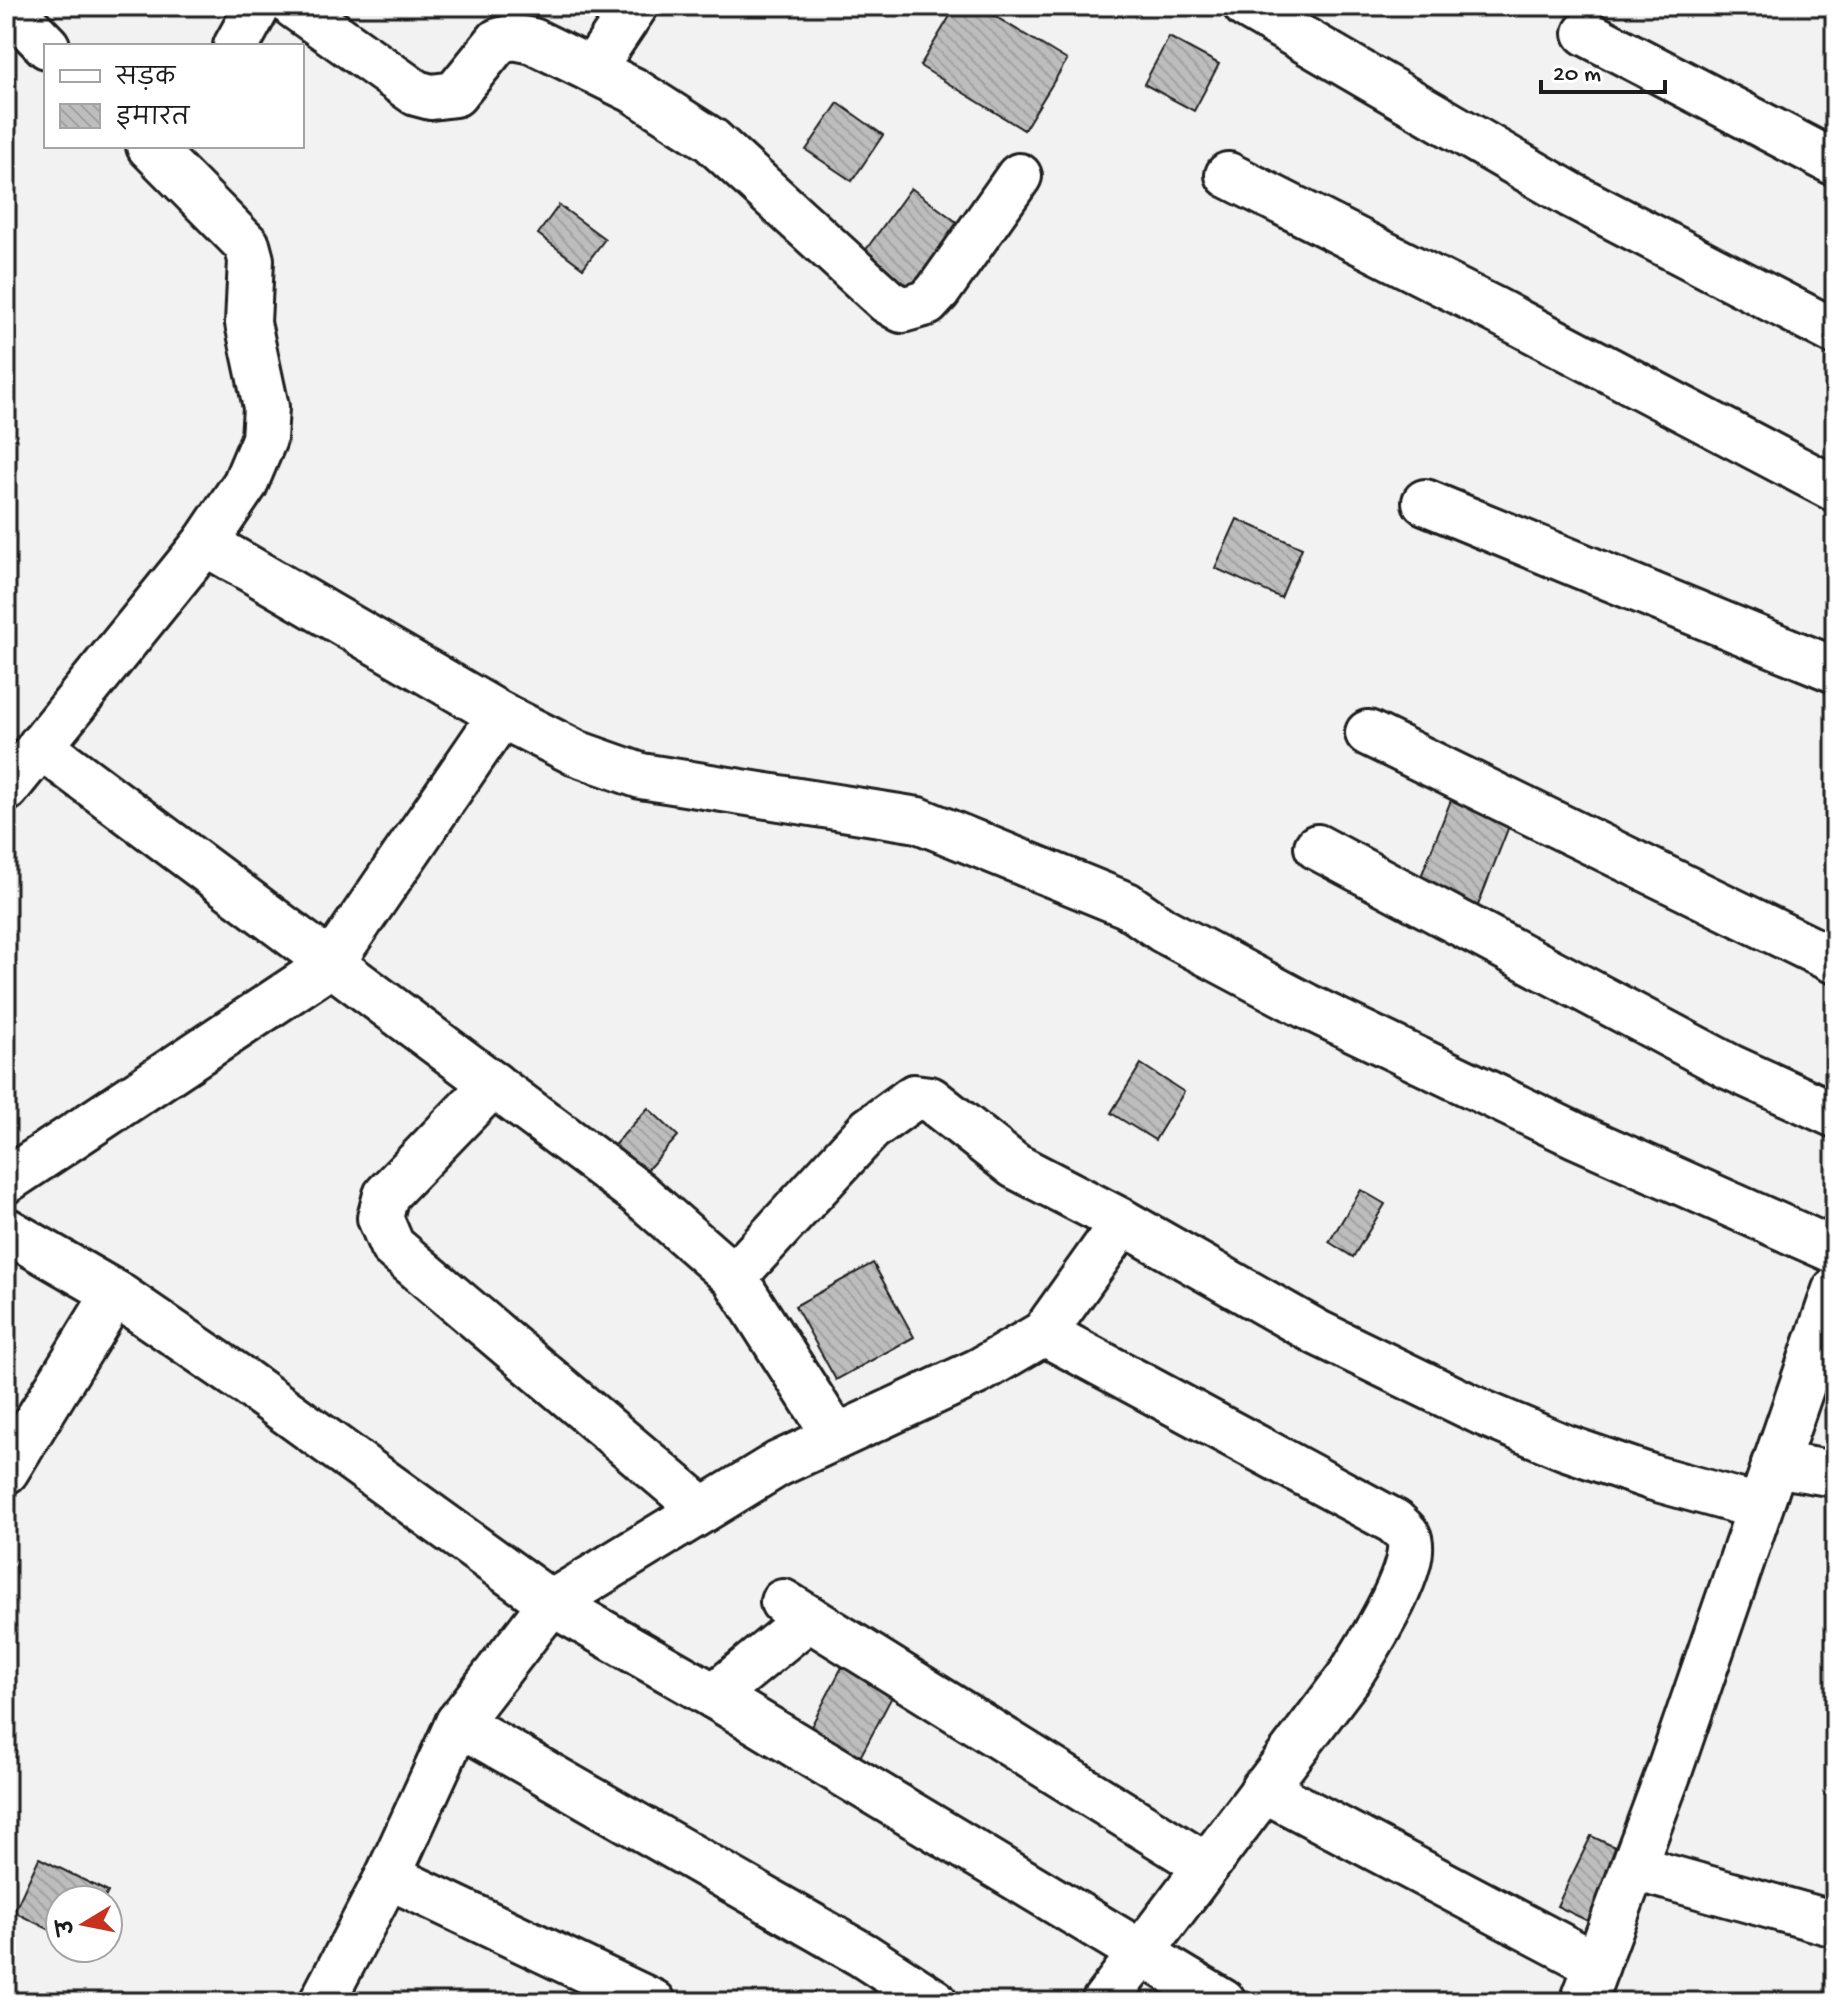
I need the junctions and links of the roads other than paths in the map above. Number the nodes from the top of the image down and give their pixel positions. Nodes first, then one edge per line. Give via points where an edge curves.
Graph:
1 (8, 6) edge
2 (258, 6) edge
3 (294, 6) edge
4 (635, 6) edge
5 (1246, 6) edge
6 (1586, 33) dead end
7 (45, 44) edge
8 (237, 44) edge
9 (592, 70) junction
10 (165, 152) edge
11 (1835, 163) edge
12 (1228, 175) dead end
13 (1019, 176) dead end
14 (1835, 332) edge
15 (1835, 489) edge
16 (1425, 502) dead end
17 (205, 543) junction
18 (1835, 670) edge
19 (501, 715) junction
20 (1368, 733) dead end
21 (40, 746) junction
22 (6, 789) edge
23 (1317, 847) dead end
24 (1835, 961) edge
25 (330, 965) junction
26 (493, 1084) junction
27 (1835, 1115) edge
28 (6, 1181) edge
29 (1123, 1222) junction
30 (6, 1230) edge
31 (1835, 1251) edge
32 (734, 1277) junction
33 (1835, 1290) edge
34 (115, 1293) junction
35 (1044, 1333) junction
36 (836, 1437) junction
37 (1774, 1464) junction
38 (6, 1471) edge
39 (1835, 1474) edge
40 (1759, 1507) junction
41 (701, 1508) junction
42 (551, 1603) junction
43 (714, 1696) junction
44 (458, 1723) junction
45 (1263, 1789) junction
46 (1205, 1865) junction
47 (1635, 1868) junction
48 (388, 1876) junction
49 (1835, 1924) edge
50 (1137, 1953) junction
51 (1590, 1983) edge
52 (333, 1998) edge
53 (653, 2002) edge
54 (935, 2002) edge
55 (1104, 2002) edge
56 (1223, 2002) edge

1 - 7 street
2 - 8 street
3 - 9 street via 416,93 431,97 455,94 498,41 513,37 533,41
4 - 9 street
5 - 14 street via 1571,195
6 - 11 street
9 - 13 street via 711,140 902,310 927,303 938,291
10 - 17 street via 247,245 248,323 266,407 264,439 245,484
12 - 15 street
16 - 18 street
17 - 19 street
17 - 21 street
19 - 25 street
19 - 31 street via 576,753 641,776 918,820 1127,905 1163,930 1306,1006 1577,1136
20 - 24 street
21 - 22 street
21 - 25 street
23 - 27 street via 1730,1067
25 - 26 street
25 - 28 street
26 - 32 street via 637,1192
26 - 41 street via 386,1195 380,1218 392,1246
29 - 32 street via 1015,1166 930,1099 914,1097 870,1129
29 - 35 street
29 - 40 street via 1318,1333 1483,1413 1612,1464
30 - 34 street
32 - 36 street
33 - 37 street
34 - 38 street
34 - 42 street
35 - 36 street via 979,1371
35 - 45 street via 1395,1522 1408,1536 1410,1556 1381,1625 1349,1677
36 - 41 street
37 - 39 street
37 - 40 street
40 - 47 street
41 - 42 street
42 - 43 street
42 - 44 street
43 - 46 street via 796,1610
43 - 50 street
44 - 48 street
44 - 54 street via 863,1955
45 - 46 street
45 - 51 street
46 - 50 street
47 - 49 street
47 - 51 street
48 - 52 street
48 - 53 street
50 - 55 street
50 - 56 street

